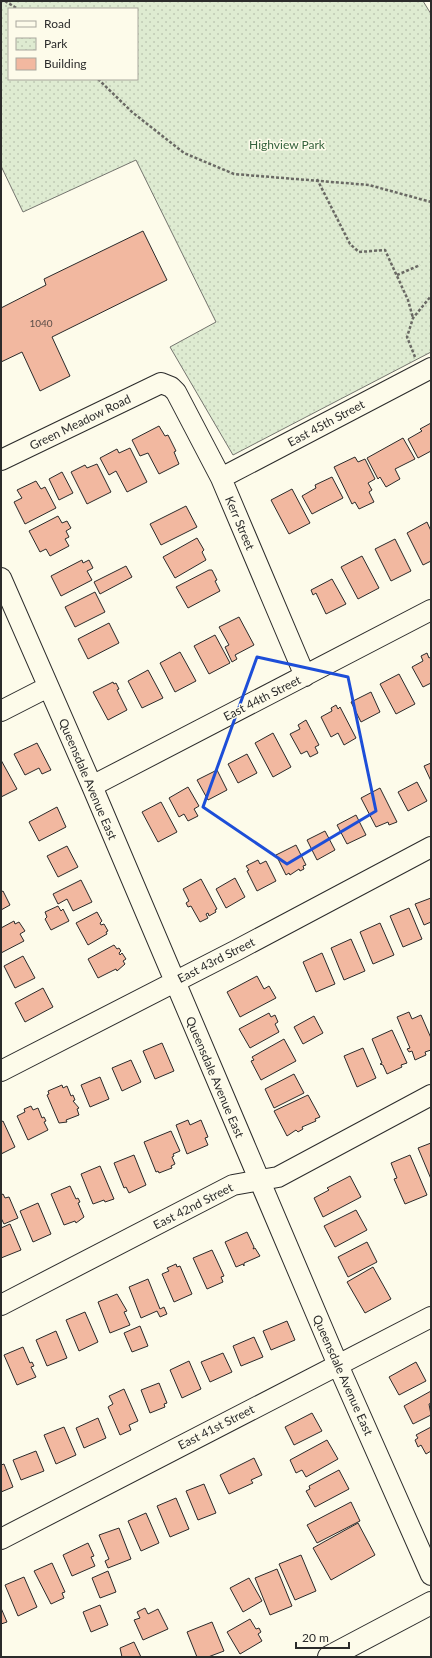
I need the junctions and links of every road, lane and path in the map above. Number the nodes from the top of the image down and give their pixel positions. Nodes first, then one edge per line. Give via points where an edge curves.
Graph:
1 (5, 1) edge
2 (16, 8) edge
3 (99, 80) edge
4 (317, 180) junction
5 (431, 202) edge
6 (420, 265) dead end
7 (397, 276) junction
8 (431, 296) edge
9 (413, 318) junction
10 (426, 370) edge
11 (160, 383) joint
12 (1, 460) edge
13 (221, 478) junction
14 (1, 578) edge
15 (431, 610) edge
16 (305, 676) junction
17 (48, 687) junction
18 (1, 711) edge
19 (92, 786) junction
20 (431, 847) edge
21 (174, 981) junction
22 (1, 1071) edge
23 (431, 1095) edge
24 (260, 1181) junction
25 (1, 1305) edge
26 (431, 1317) edge
27 (338, 1365) junction
28 (1, 1539) edge
29 (431, 1575) edge
30 (431, 1603) edge
31 (329, 1657) edge

1 - 2 path
3 - 4 path via 132,112 184,153 234,174
4 - 5 path via 369,185
4 - 7 path via 350,244 359,252 385,250
6 - 7 path
7 - 9 path
8 - 9 path
9 - 10 path via 407,336
10 - 13 street, East 45th Street
11 - 12 street, Green Meadow Road
11 - 13 street, Kerr Street via 168,385 176,392
13 - 16 street, Kerr Street
14 - 17 street, Queensdale Avenue East
15 - 16 street, East 44th Street
16 - 19 street, East 44th Street
17 - 18 street
17 - 19 street, Queensdale Avenue East
19 - 21 street, Queensdale Avenue East
20 - 21 street, East 43rd Street
21 - 22 street, East 43rd Street
21 - 24 street, Queensdale Avenue East
23 - 24 street, East 42nd Street via 278,1177
24 - 25 street, East 42nd Street via 232,1185
24 - 27 street, Queensdale Avenue East
26 - 27 street, East 41st Street
27 - 28 street, East 41st Street
27 - 29 street, Queensdale Avenue East
30 - 31 main road

